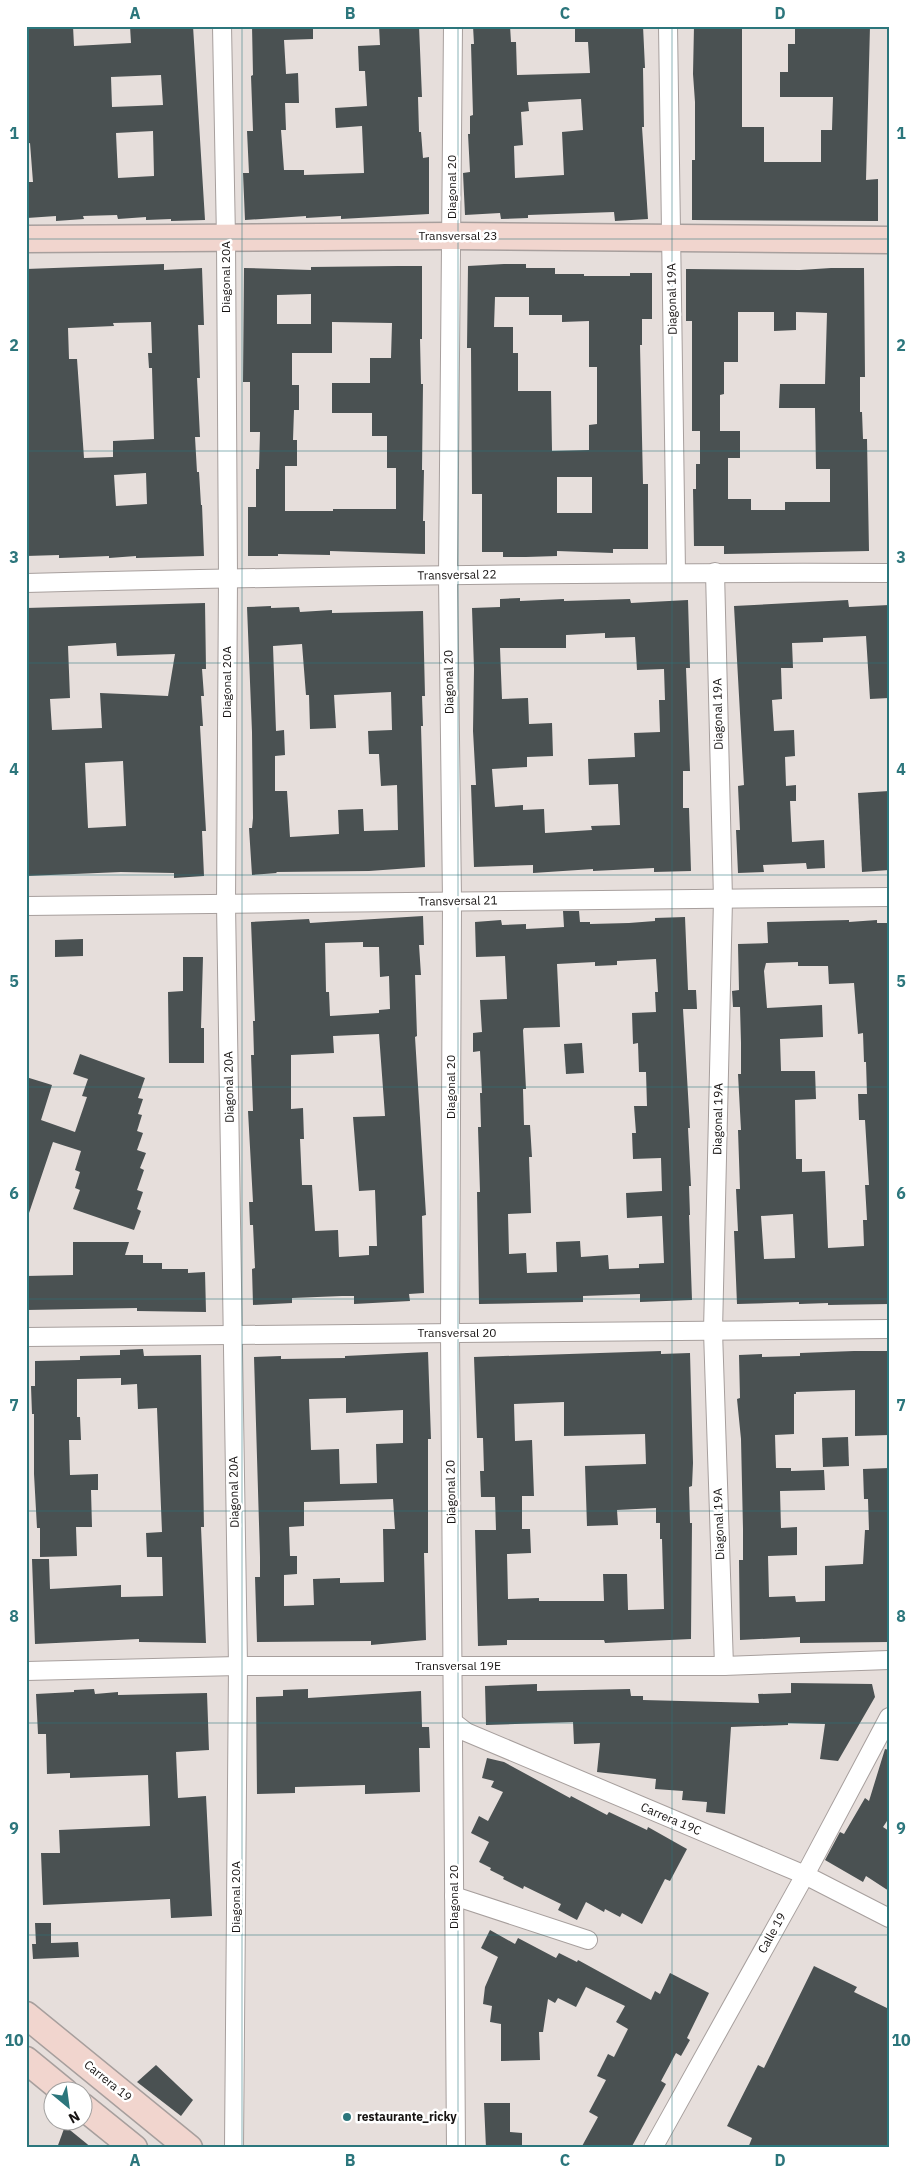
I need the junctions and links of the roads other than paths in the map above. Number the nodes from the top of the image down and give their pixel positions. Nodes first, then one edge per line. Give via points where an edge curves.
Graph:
1 (222, 26) edge
2 (453, 26) edge
3 (668, 26) edge
4 (451, 236) junction
5 (671, 237) junction
6 (26, 239) edge
7 (226, 239) junction
8 (889, 240) edge
9 (676, 572) junction
10 (715, 572) junction
11 (889, 573) edge
12 (448, 576) junction
13 (228, 578) junction
14 (26, 583) edge
15 (889, 897) edge
16 (723, 898) junction
17 (452, 901) junction
18 (226, 904) junction
19 (26, 906) edge
20 (889, 1329) edge
21 (713, 1331) junction
22 (450, 1333) junction
23 (232, 1335) junction
24 (26, 1337) edge
25 (889, 1660) edge
26 (238, 1666) junction
27 (453, 1666) junction
28 (724, 1666) junction
29 (26, 1671) edge
30 (889, 1717) edge
31 (454, 1722) junction
32 (804, 1875) junction
33 (454, 1896) junction
34 (889, 1918) edge
35 (588, 1940) dead end
36 (26, 2015) edge
37 (26, 2060) edge
38 (53, 2082) edge
39 (92, 2114) edge
40 (134, 2148) edge
41 (189, 2148) edge
42 (234, 2148) edge
43 (456, 2148) edge
44 (653, 2148) edge

1 - 7 street, Diagonal 20A
2 - 4 street, Diagonal 20
3 - 5 street, Diagonal 19A
4 - 5 street, Transversal 23
4 - 7 street, Transversal 23
4 - 12 street, Diagonal 20
5 - 8 street, Transversal 23
5 - 9 street, Diagonal 19A
6 - 7 street, Transversal 23
7 - 13 street, Diagonal 20A
9 - 10 street, Transversal 22
9 - 12 street, Transversal 22
10 - 11 street, Transversal 22
10 - 16 street, Diagonal 19A
12 - 13 street, Transversal 22
12 - 17 street, Diagonal 20
13 - 14 street, Transversal 22
13 - 18 street, Diagonal 20A
15 - 16 street, Transversal 21
16 - 17 street, Transversal 21
16 - 21 street, Diagonal 19A
17 - 18 street, Transversal 21
17 - 22 street, Diagonal 20
18 - 19 street, Transversal 21
18 - 23 street, Diagonal 20A
20 - 21 street, Transversal 20
21 - 22 street, Transversal 20
21 - 28 street, Diagonal 19A
22 - 23 street, Transversal 20
22 - 27 street, Diagonal 20
23 - 24 street, Transversal 20
23 - 26 street, Diagonal 20A
25 - 28 street, Transversal 19E
26 - 27 street, Transversal 19E
26 - 29 street, Transversal 19E
26 - 42 street, Diagonal 20A
27 - 28 street, Transversal 19E
27 - 31 street, Diagonal 20
30 - 32 street, Calle 19
31 - 32 street, Carrera 19C via 466,1732
31 - 33 street, Diagonal 20
32 - 34 street, Carrera 19C
32 - 44 street, Calle 19
33 - 35 street
33 - 43 street, Diagonal 20
36 - 41 street, Carrera 19
37 - 38 street
39 - 40 street

